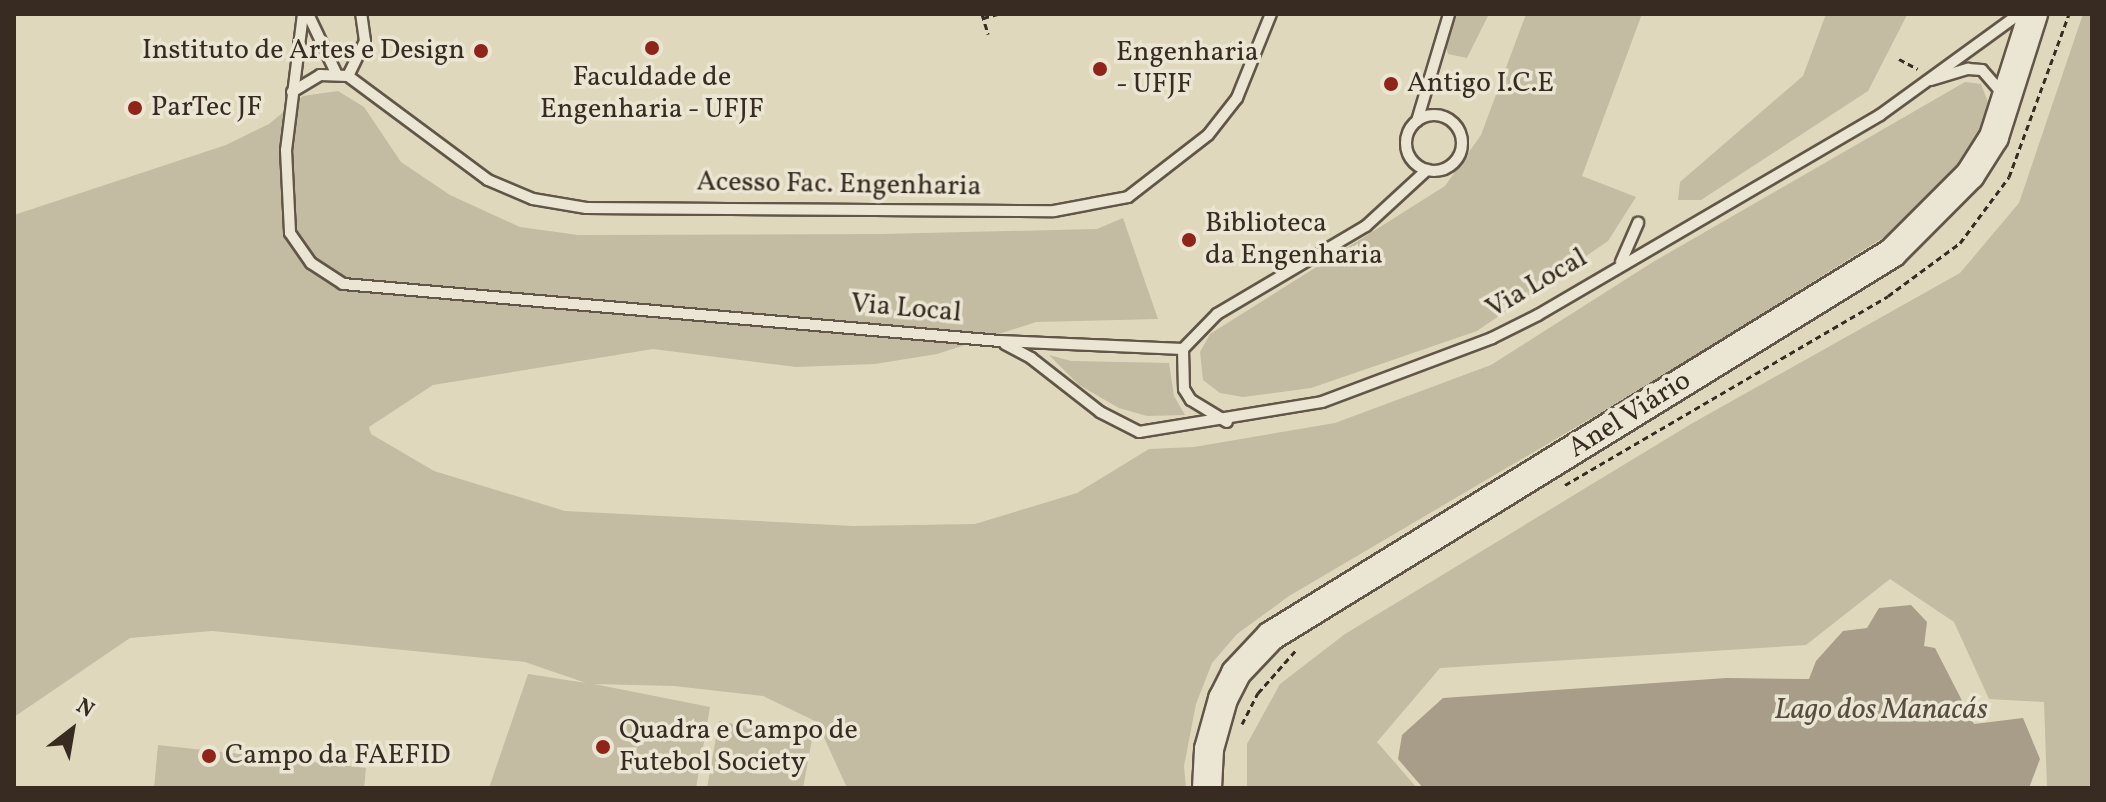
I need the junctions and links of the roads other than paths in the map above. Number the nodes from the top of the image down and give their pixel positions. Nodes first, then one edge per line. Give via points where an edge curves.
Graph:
1 (306, 14) edge
2 (361, 14) edge
3 (1271, 14) edge
4 (1449, 14) edge
5 (2019, 14) edge
6 (2033, 14) edge
7 (336, 73) junction
8 (348, 76) junction
9 (1925, 82) junction
10 (292, 92) junction
11 (2003, 110) junction
12 (1417, 121) junction
13 (1427, 170) junction
14 (1638, 223) dead end
15 (1621, 262) junction
16 (1000, 341) junction
17 (1183, 349) junction
18 (1227, 422) junction
19 (1207, 788) edge

1 - 7 lane
1 - 10 lane
2 - 8 lane via 365,41
3 - 8 lane, Acesso Fac. Engenharia via 1237,98 1208,135 1128,197 1054,211 586,208 533,199 458,161
4 - 12 lane
5 - 9 lane, Via Local
6 - 11 main road, Anel Viário
7 - 8 lane
7 - 10 lane via 307,81
9 - 11 lane via 1982,70 2001,88
9 - 15 lane, Via Local via 1880,115
10 - 16 lane, Via Local via 285,186 290,233 311,263 343,284
11 - 19 main road, Anel Viário via 1994,137 1970,175 1892,253 1271,636 1236,673 1223,699 1209,749
12 - 13 lane via 1406,145 1412,160
12 - 13 lane via 1432,115 1449,119 1462,141 1452,164
13 - 17 lane via 1366,226 1217,314
14 - 15 lane
15 - 18 lane, Via Local via 1492,338 1322,402
16 - 17 lane
16 - 18 lane, Via Local via 1031,358 1100,412 1139,432
17 - 18 lane via 1184,389 1191,400

